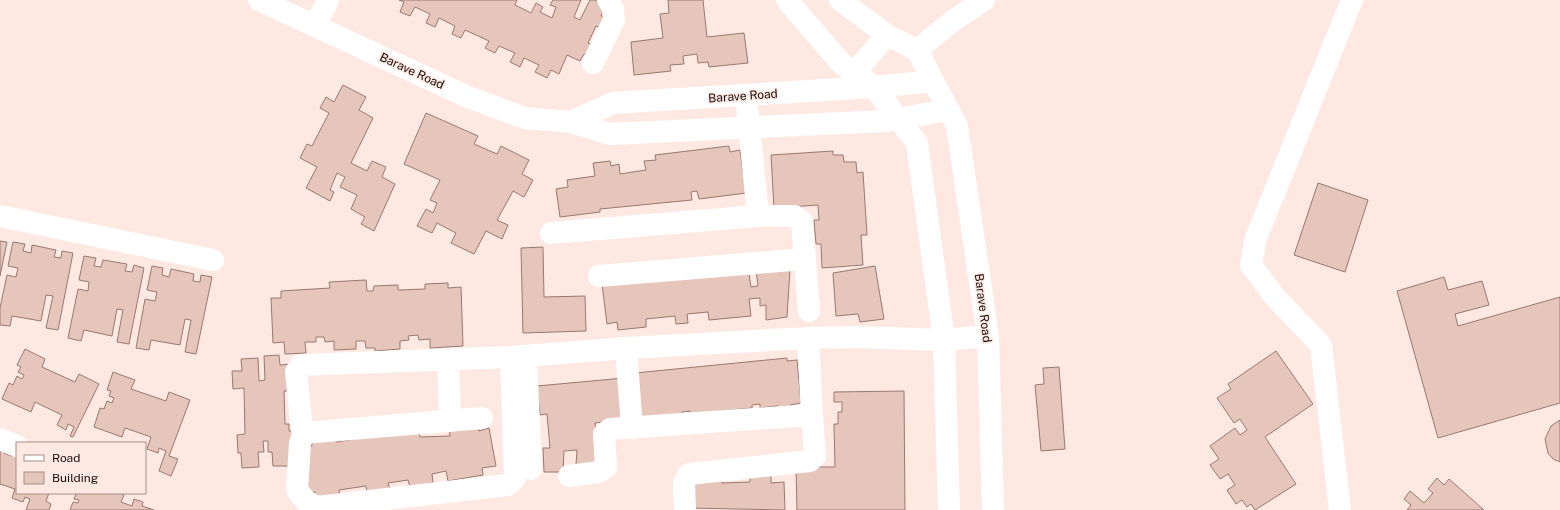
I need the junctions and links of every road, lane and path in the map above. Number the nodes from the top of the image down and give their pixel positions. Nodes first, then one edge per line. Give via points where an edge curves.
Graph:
1 (259, 0) edge
2 (328, 0) edge
3 (608, 0) edge
4 (787, 0) edge
5 (840, 0) edge
6 (984, 0) edge
7 (1352, 0) edge
8 (315, 26) junction
9 (887, 35) junction
10 (916, 50) junction
11 (593, 63) dead end
12 (854, 73) junction
13 (933, 81) junction
14 (874, 87) junction
15 (746, 95) junction
16 (948, 110) junction
17 (897, 120) junction
18 (571, 122) junction
19 (749, 128) junction
20 (0, 216) edge
21 (758, 216) junction
22 (551, 233) dead end
23 (805, 259) junction
24 (213, 260) dead end
25 (599, 276) dead end
26 (808, 311) dead end
27 (988, 336) junction
28 (808, 338) junction
29 (944, 340) junction
30 (626, 348) junction
31 (519, 356) junction
32 (448, 359) junction
33 (512, 406) junction
34 (812, 415) junction
35 (482, 418) dead end
36 (450, 420) junction
37 (632, 428) junction
38 (304, 433) junction
39 (0, 439) edge
40 (16, 446) edge
41 (502, 456) dead end
42 (531, 469) dead end
43 (569, 476) dead end
44 (685, 510) edge
45 (949, 510) edge
46 (993, 510) edge
47 (1340, 510) edge

1 - 8 street, Barave Road
2 - 8 street
3 - 11 street via 613,8 614,20
4 - 12 street via 841,63
5 - 9 street
6 - 10 street
7 - 47 street via 1256,238 1251,265 1274,297 1321,345
8 - 18 street, Barave Road via 475,100 525,118
9 - 10 street
9 - 12 street
10 - 13 street
12 - 14 street
13 - 14 street, Barave Road
13 - 16 street, Barave Road
14 - 15 street, Barave Road
14 - 17 street
15 - 18 street, Barave Road via 613,104
15 - 19 street
16 - 17 street, Barave Road
16 - 27 street, Barave Road via 957,126
17 - 19 street, Barave Road
17 - 29 street via 917,144
18 - 19 street, Barave Road via 610,134
19 - 21 street
20 - 24 street
21 - 22 street
21 - 23 street via 795,216 802,222
23 - 25 street
23 - 26 street
27 - 29 street
27 - 46 street, Barave Road
28 - 29 street
28 - 30 street
28 - 34 street
29 - 45 street
30 - 31 street
30 - 37 street
31 - 32 street
31 - 33 street
31 - 42 street
32 - 36 street
32 - 38 street via 301,365 296,372
33 - 38 street via 515,478 508,485 317,506 306,501 297,490 300,443
33 - 41 street via 506,408 501,416
34 - 37 street
34 - 44 street via 815,456 810,462 689,474 684,483
35 - 36 street
36 - 38 street
37 - 43 street via 610,429 604,434 606,467 599,472
39 - 40 street

